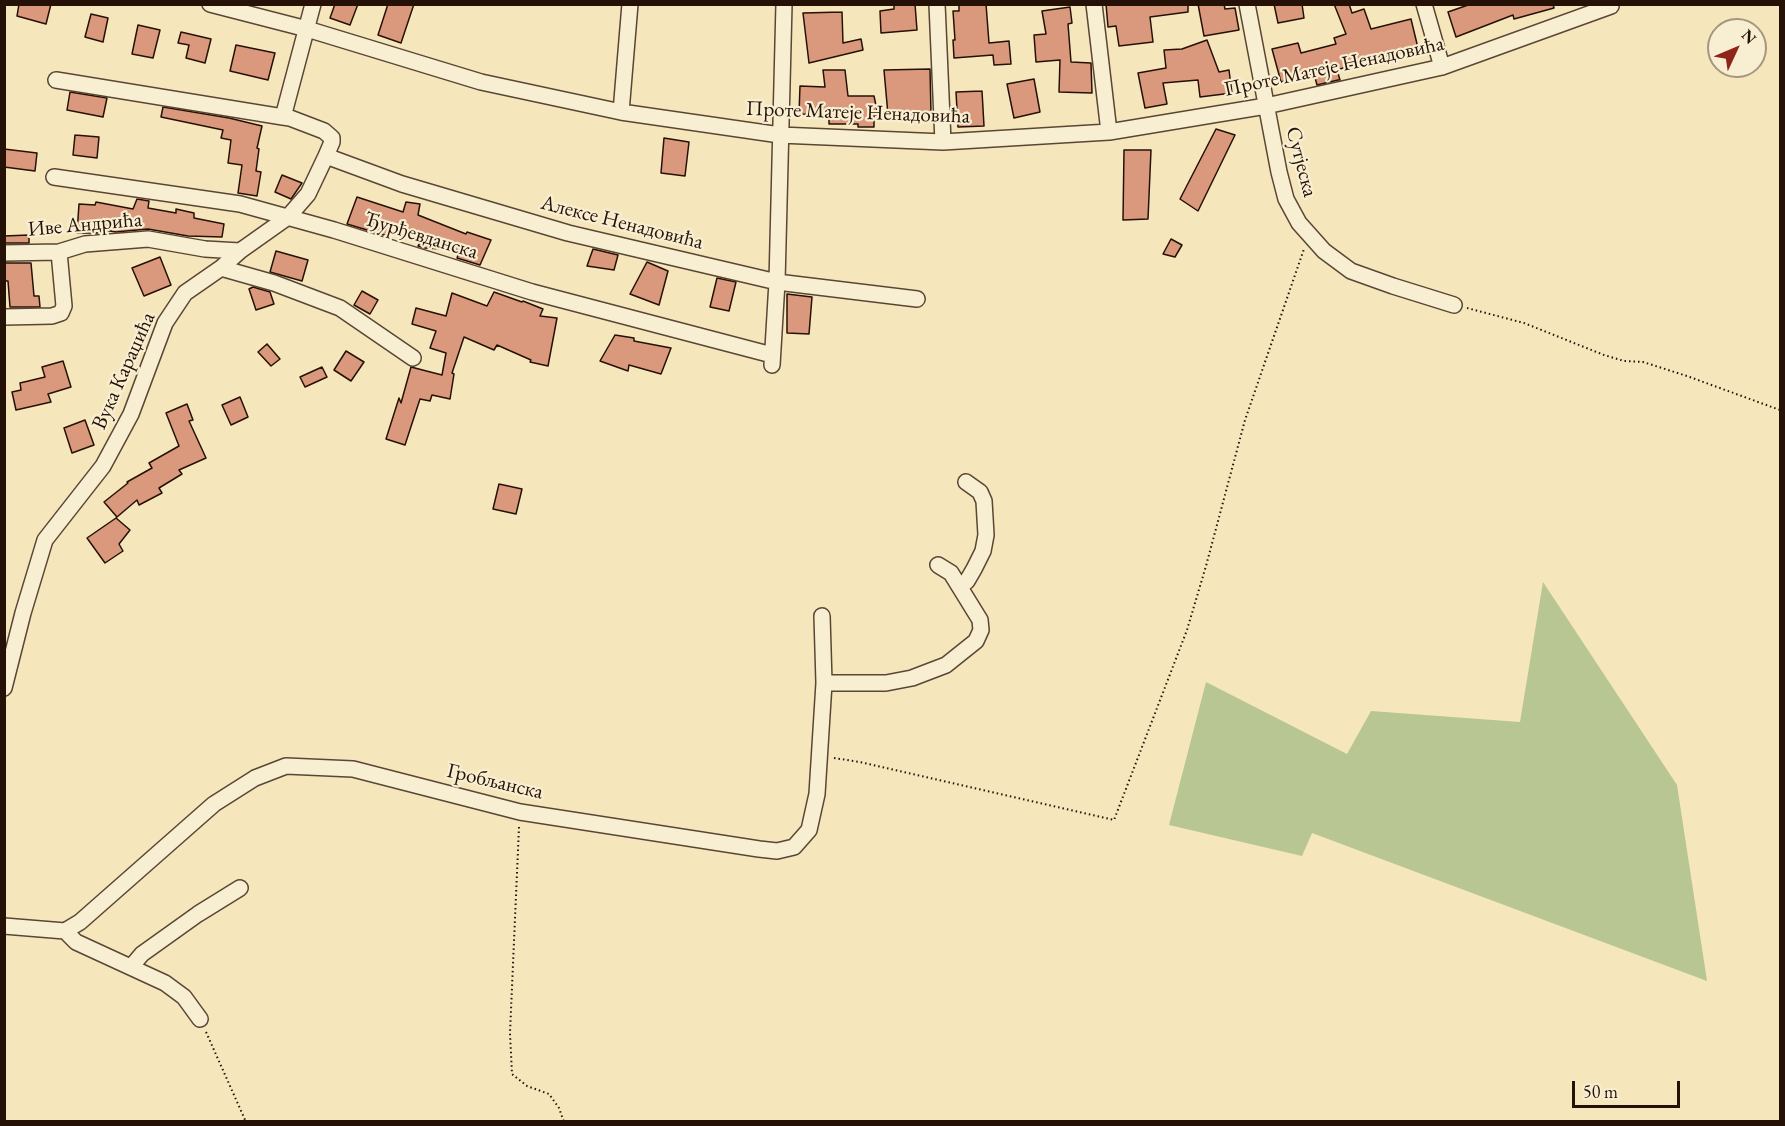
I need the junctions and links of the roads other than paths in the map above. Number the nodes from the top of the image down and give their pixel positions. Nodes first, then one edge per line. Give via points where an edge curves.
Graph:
1 (210, 4) edge
2 (313, 4) edge
3 (630, 4) edge
4 (784, 4) edge
5 (937, 4) edge
6 (1094, 4) edge
7 (1247, 4) edge
8 (1424, 4) edge
9 (1610, 5) edge
10 (307, 29) junction
11 (1442, 67) junction
12 (56, 80) dead end
13 (1266, 106) junction
14 (621, 112) junction
15 (284, 113) junction
16 (1109, 132) junction
17 (780, 135) junction
18 (943, 142) junction
19 (326, 156) junction
20 (54, 177) dead end
21 (288, 217) junction
22 (240, 251) junction
23 (59, 252) junction
24 (4, 253) edge
25 (221, 268) junction
26 (777, 282) junction
27 (917, 299) dead end
28 (1454, 305) road end
29 (4, 317) edge
30 (413, 358) dead end
31 (966, 482) dead end
32 (938, 565) dead end
33 (960, 587) junction
34 (822, 616) dead end
35 (824, 683) junction
36 (4, 688) edge
37 (240, 888) dead end
38 (4, 926) edge
39 (65, 931) junction
40 (131, 968) junction
41 (200, 1019) road end

1 - 10 street, Проте Матеје Ненадовића
2 - 10 street
3 - 14 street
4 - 17 street
5 - 18 street
6 - 16 street
7 - 13 street, Сутјеска
8 - 11 street
9 - 11 street, Проте Матеје Ненадовића
10 - 14 street, Проте Матеје Ненадовића via 481,82
10 - 15 street
11 - 13 street, Проте Матеје Ненадовића
12 - 15 street
13 - 16 street, Проте Матеје Ненадовића
13 - 28 street, Сутјеска via 1286,199 1299,223 1324,251 1351,271
14 - 17 street, Проте Матеје Ненадовића
15 - 19 street via 332,138
16 - 18 street, Проте Матеје Ненадовића
17 - 18 street, Проте Матеје Ненадовића
17 - 26 street
19 - 21 street, Вука Караџића via 308,194
19 - 26 street, Алексе Ненадовића via 402,184 568,233
20 - 21 street, Ђурђевданска via 240,204
21 - 22 street, Вука Караџића
21 - 26 street, Ђурђевданска via 772,360
22 - 23 street, Иве Андрића via 148,239 85,244
22 - 25 street, Вука Караџића
23 - 24 street, Иве Андрића
23 - 29 street via 64,306 61,313
25 - 30 street via 340,308
25 - 36 street, Вука Караџића via 185,293 165,323 131,414 103,466 45,540
26 - 27 street, Алексе Ненадовића
31 - 33 street via 980,492 984,501 986,535 983,551
32 - 33 street via 951,573
33 - 35 street via 981,620 981,630 976,641 946,664 912,678 886,683
34 - 35 street, Гробљанска
35 - 39 street, Гробљанска via 817,794 809,830 794,847 777,851 520,812 353,769 286,766 255,778 214,804
37 - 40 street via 152,947
38 - 39 street
39 - 40 street via 76,942
40 - 41 street via 165,983 184,997

